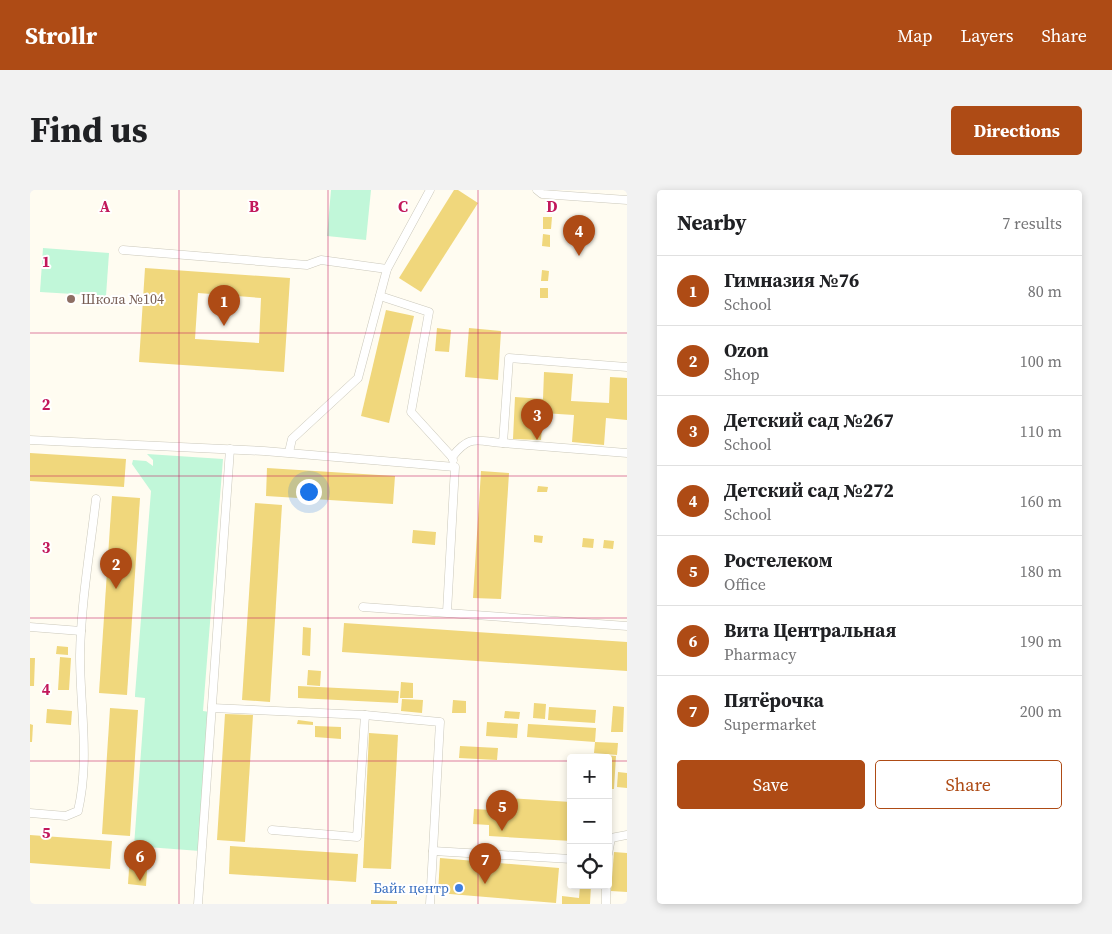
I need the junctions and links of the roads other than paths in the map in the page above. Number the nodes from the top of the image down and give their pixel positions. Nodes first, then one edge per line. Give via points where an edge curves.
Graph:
1 (430, 190) edge
2 (536, 190) edge
3 (627, 200) edge
4 (123, 250) dead end
5 (387, 269) junction
6 (380, 296) junction
7 (627, 367) edge
8 (30, 440) edge
9 (503, 443) junction
10 (230, 449) junction
11 (289, 452) junction
12 (627, 452) edge
13 (452, 457) junction
14 (455, 466) junction
15 (96, 499) dead end
16 (363, 607) dead end
17 (447, 612) junction
18 (627, 626) edge
19 (30, 627) edge
20 (80, 630) junction
21 (212, 708) junction
22 (365, 716) junction
23 (30, 813) edge
24 (272, 830) dead end
25 (627, 835) edge
26 (610, 844) edge
27 (433, 851) junction
28 (567, 860) edge
29 (606, 889) edge
30 (198, 904) edge
31 (430, 904) edge
32 (606, 904) edge

1 - 5 lane
2 - 3 lane via 542,194
4 - 5 lane via 307,265 321,260
5 - 6 lane
6 - 11 lane via 358,378 292,440
6 - 13 lane via 428,312 411,412
7 - 9 lane via 509,358
8 - 10 lane
9 - 12 lane
9 - 13 lane via 464,442
10 - 11 lane
10 - 21 lane
11 - 14 lane
13 - 14 lane
14 - 17 lane
15 - 20 lane
16 - 17 lane
17 - 18 lane
19 - 20 lane
20 - 23 lane via 85,748 83,790 78,811 66,816
21 - 22 lane
21 - 30 lane
22 - 24 lane via 357,837
22 - 27 lane via 440,722
25 - 26 lane via 611,838
27 - 28 lane
27 - 31 lane
29 - 32 lane

